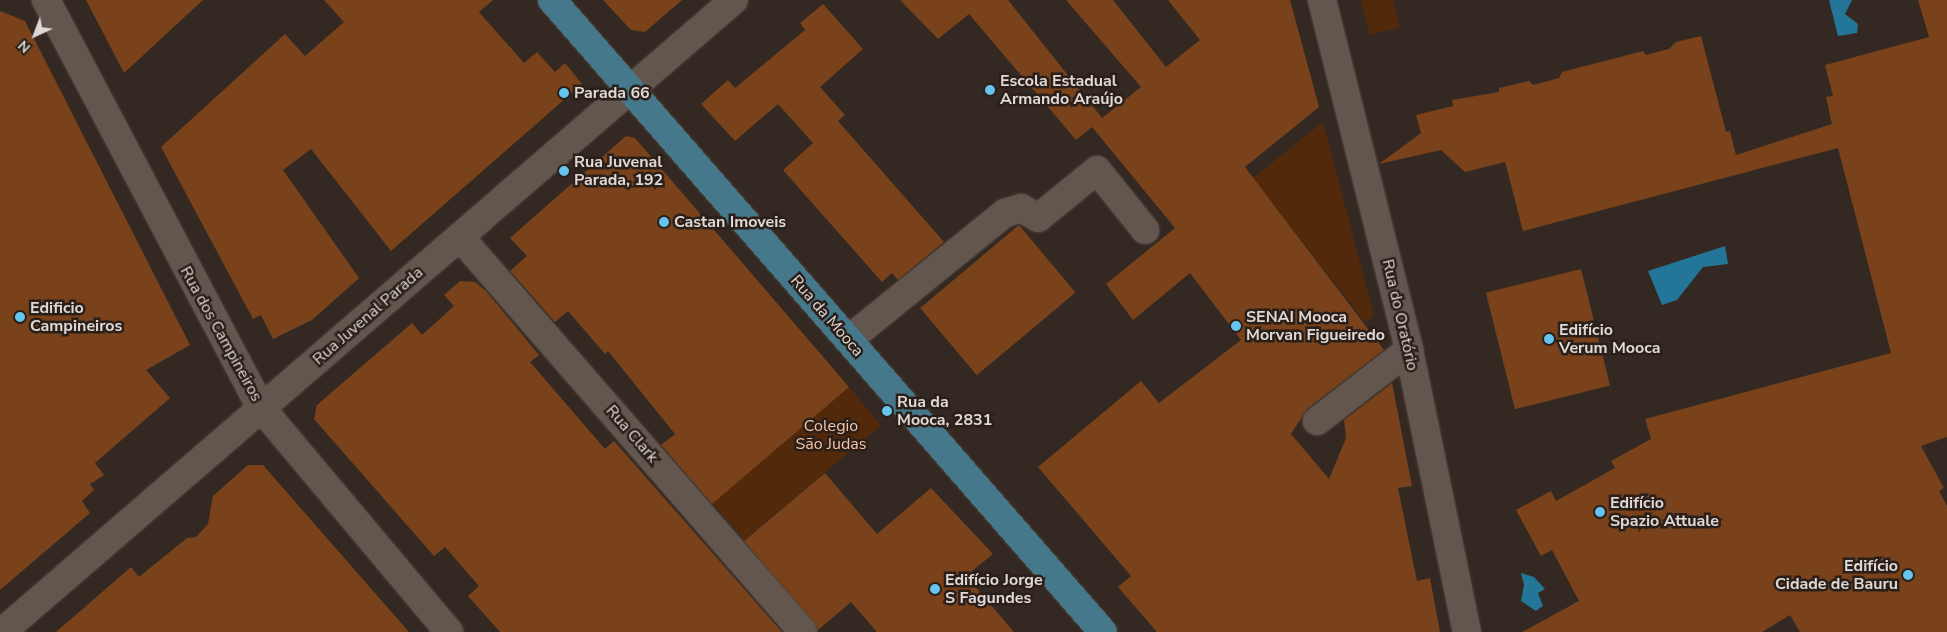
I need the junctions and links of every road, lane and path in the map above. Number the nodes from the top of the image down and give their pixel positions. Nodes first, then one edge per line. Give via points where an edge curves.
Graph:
1 (46, 0) edge
2 (552, 0) edge
3 (734, 0) edge
4 (1322, 0) edge
5 (630, 89) junction
6 (1145, 230) dead end
7 (460, 236) junction
8 (848, 340) junction
9 (1409, 350) junction
10 (262, 409) junction
11 (1317, 421) dead end
12 (2, 632) edge
13 (449, 632) edge
14 (803, 632) edge
15 (1103, 632) edge
16 (1467, 632) edge

1 - 10 street, Rua dos Campineiros
2 - 5 main road, Rua da Mooca
3 - 5 street, Rua Juvenal Parada
4 - 9 street, Rua do Oratório
5 - 7 street, Rua Juvenal Parada
5 - 8 main road, Rua da Mooca
6 - 8 street via 1097,170 1038,218 1021,208 1005,213
7 - 10 street, Rua Juvenal Parada
7 - 14 street, Rua Clark
8 - 15 main road, Rua da Mooca
9 - 11 street
9 - 16 street, Rua do Oratório
10 - 12 street, Rua Juvenal Parada
10 - 13 street, Rua dos Campineiros

